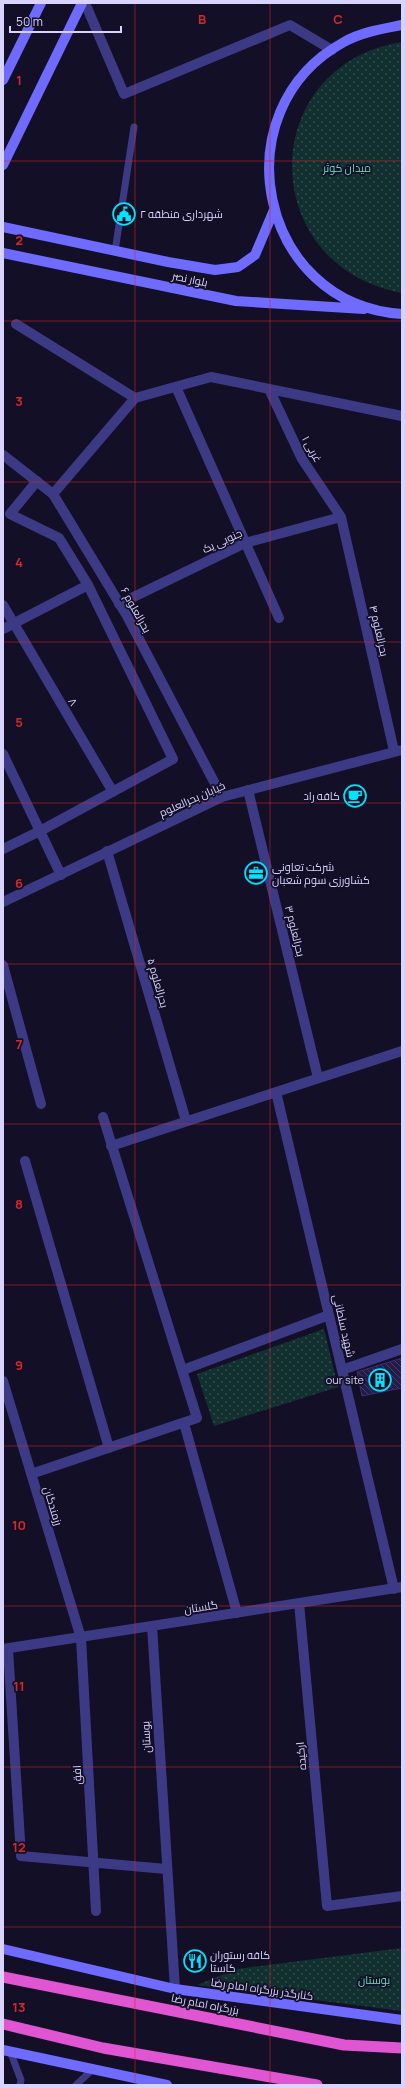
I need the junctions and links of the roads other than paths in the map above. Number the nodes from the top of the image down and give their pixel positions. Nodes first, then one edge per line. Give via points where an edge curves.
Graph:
1 (41, 3) edge
2 (82, 3) edge
3 (85, 3) edge
4 (402, 22) edge
5 (397, 26) edge
6 (332, 50) junction
7 (3, 80) edge
8 (134, 127) dead end
9 (3, 165) edge
10 (274, 210) junction
11 (3, 227) edge
12 (115, 250) junction
13 (3, 253) edge
14 (375, 309) junction
15 (402, 314) edge
16 (16, 324) dead end
17 (176, 387) junction
18 (269, 389) junction
19 (135, 398) junction
20 (402, 416) edge
21 (3, 455) edge
22 (37, 481) junction
23 (53, 494) junction
24 (7, 516) edge
25 (341, 517) junction
26 (245, 543) junction
27 (88, 586) junction
28 (119, 604) junction
29 (3, 605) edge
30 (279, 618) dead end
31 (13, 624) junction
32 (3, 629) edge
33 (398, 750) edge
34 (3, 754) edge
35 (248, 790) junction
36 (113, 792) junction
37 (222, 797) junction
38 (40, 831) junction
39 (3, 849) edge
40 (107, 851) junction
41 (61, 874) junction
42 (3, 902) edge
43 (3, 965) edge
44 (402, 1051) edge
45 (318, 1078) junction
46 (276, 1092) junction
47 (41, 1104) dead end
48 (103, 1116) dead end
49 (186, 1121) junction
50 (111, 1146) junction
51 (25, 1160) dead end
52 (329, 1315) junction
53 (402, 1349) edge
54 (183, 1370) junction
55 (342, 1370) junction
56 (3, 1381) edge
57 (184, 1423) junction
58 (110, 1448) junction
59 (31, 1474) junction
60 (398, 1588) edge
61 (299, 1603) junction
62 (237, 1613) junction
63 (152, 1626) junction
64 (81, 1638) junction
65 (5, 1649) edge
66 (94, 1862) junction
67 (166, 1869) junction
68 (402, 1896) edge
69 (96, 1911) dead end
70 (3, 1949) edge
71 (3, 1977) edge
72 (175, 1989) junction
73 (402, 2020) edge
74 (3, 2024) edge
75 (402, 2048) edge
76 (6, 2050) edge
77 (93, 2069) junction
78 (20, 2085) edge
79 (76, 2085) edge
80 (167, 2085) edge
81 (317, 2085) edge

1 - 7 main road
2 - 9 main road
3 - 6 street via 124,94 290,25
4 - 5 main road
5 - 6 main road via 362,34
6 - 10 main road via 300,78 280,111 273,129 268,167
8 - 12 lane
10 - 12 main road, بلوار نصر via 255,255 238,267 215,270
10 - 14 main road via 286,241 309,271 340,295
11 - 12 main road, بلوار نصر
13 - 14 main road, بلوار نصر via 236,301
14 - 15 main road
16 - 19 street
17 - 18 street via 211,377
17 - 19 street
17 - 26 street
18 - 20 street
18 - 25 street, غربی ۱ via 302,459
19 - 23 street
21 - 22 street, بحرالعلوم ۶
22 - 23 street, بحرالعلوم ۶
22 - 24 street
23 - 28 street, بحرالعلوم ۶
24 - 27 street via 59,538
25 - 26 street, جنوبی یک
25 - 33 street, بحرالعلوم ۴
26 - 28 street, جنوبی یک
26 - 30 street
27 - 31 street
27 - 36 street via 173,760
28 - 37 street, بحرالعلوم ۶
29 - 31 street, ۸
31 - 32 street
31 - 36 street, ۸
33 - 35 street, خیابان بحرالعلوم
34 - 38 street
35 - 37 street, خیابان بحرالعلوم
35 - 45 street, بحرالعلوم ۳
36 - 38 street
37 - 40 street, خیابان بحرالعلوم
38 - 39 street
38 - 41 street
40 - 41 street, خیابان بحرالعلوم
40 - 49 street, بحرالعلوم ۵
41 - 42 street, خیابان بحرالعلوم
43 - 47 street
44 - 45 street
45 - 46 street
46 - 49 street
46 - 52 street, شهید سلطانی
48 - 50 street
49 - 50 street
50 - 54 street
51 - 58 street
52 - 54 street
52 - 55 street, شهید سلطانی
53 - 55 street
54 - 57 street via 197,1418
55 - 60 street, شهید سلطانی
56 - 59 street, رزمندگان
57 - 58 street
57 - 62 street
58 - 59 street
59 - 64 street, رزمندگان
60 - 61 street, گلستان
61 - 62 street, گلستان
61 - 68 street, ارکیده via 327,1906
62 - 63 street, گلستان
63 - 64 street, گلستان
63 - 67 street, بوستان
64 - 65 street, گلستان
64 - 66 street, افق
65 - 66 street via 21,1856
66 - 67 street
66 - 69 street, افق
67 - 72 street, بوستان
70 - 72 main road, کنارگذر بزرگراه امام رضا
71 - 75 highway, بزرگراه امام رضا via 344,2046
72 - 73 main road, کنارگذر بزرگراه امام رضا
74 - 81 highway via 103,2048
76 - 77 main road
76 - 78 lane via 21,2080
77 - 79 lane
77 - 80 main road

